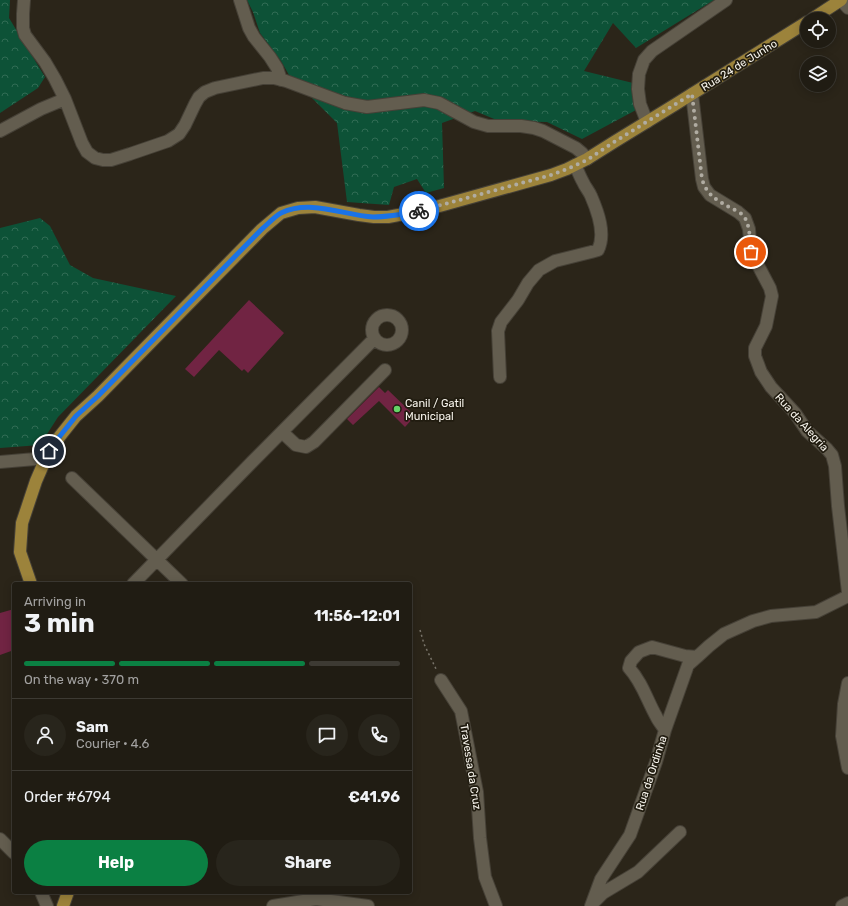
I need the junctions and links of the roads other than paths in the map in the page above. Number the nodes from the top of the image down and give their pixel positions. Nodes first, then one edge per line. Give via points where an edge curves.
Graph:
1 (24, 0) edge
2 (240, 0) edge
3 (726, 0) edge
4 (836, 1) edge
5 (848, 8) edge
6 (821, 12) edge
7 (800, 26) edge
8 (280, 80) junction
9 (692, 94) junction
10 (65, 99) junction
11 (647, 122) junction
12 (0, 131) edge
13 (587, 160) junction
14 (575, 165) junction
15 (377, 341) dead end
16 (385, 370) dead end
17 (500, 376) dead end
18 (285, 435) junction
19 (46, 458) junction
20 (0, 462) edge
21 (72, 478) dead end
22 (159, 563) junction
23 (30, 582) edge
24 (135, 582) edge
25 (145, 582) edge
26 (176, 582) edge
27 (848, 592) edge
28 (848, 596) edge
29 (697, 657) junction
30 (441, 680) road end
31 (848, 683) edge
32 (665, 730) junction
33 (848, 768) edge
34 (680, 832) dead end
35 (0, 839) edge
36 (12, 851) edge
37 (42, 894) edge
38 (67, 894) edge
39 (848, 903) edge
40 (592, 905) edge
41 (47, 906) edge
42 (63, 906) edge
43 (274, 906) edge
44 (368, 906) edge
45 (496, 906) edge
46 (842, 906) edge

1 - 10 street via 25,35 45,62
2 - 8 street via 248,28 270,57
3 - 11 street via 652,50 644,60 639,74 638,89 640,104
4 - 5 street
4 - 6 main road
7 - 9 main road, Rua 24 de Junho
8 - 10 street via 263,78 205,92 199,97 179,134 168,141 111,160 95,158 87,152
8 - 13 street via 367,108 424,100 439,103 474,122 488,126 521,126 543,131 576,148
9 - 11 main road, Rua 24 de Junho
9 - 27 street, Rua da Alegria via 704,187 710,195 745,218 749,228 751,252 772,296 766,326 755,348 761,372 770,387 795,413 807,431 827,448 832,456
10 - 12 street via 40,109
11 - 13 main road, Rua 24 de Junho
13 - 14 main road, Rua 24 de Junho
14 - 17 street via 599,218 601,244 598,250 555,261 538,270 528,283 501,322 498,331
14 - 19 main road, Rua 24 de Junho via 545,177 394,216 374,217 315,207 281,213 76,416
15 - 18 street
16 - 18 street via 314,442 306,447 296,445
18 - 22 street
19 - 20 street
19 - 23 main road, Rua 24 de Junho via 22,523 20,552
21 - 22 street
22 - 24 street
22 - 25 street
22 - 26 street
28 - 29 street via 816,612 771,616 753,621 724,634
29 - 32 street via 688,665
29 - 32 street, Rua da Ordinha via 652,647 639,652 631,661 629,668 642,686
30 - 45 street, Travessa da Cruz via 461,711 477,792 485,877
31 - 33 street via 842,736
32 - 40 street, Rua da Ordinha via 630,835 601,879
34 - 40 street via 638,872 603,893
35 - 36 street
37 - 41 street
38 - 42 main road
39 - 46 street
43 - 44 street via 316,899

